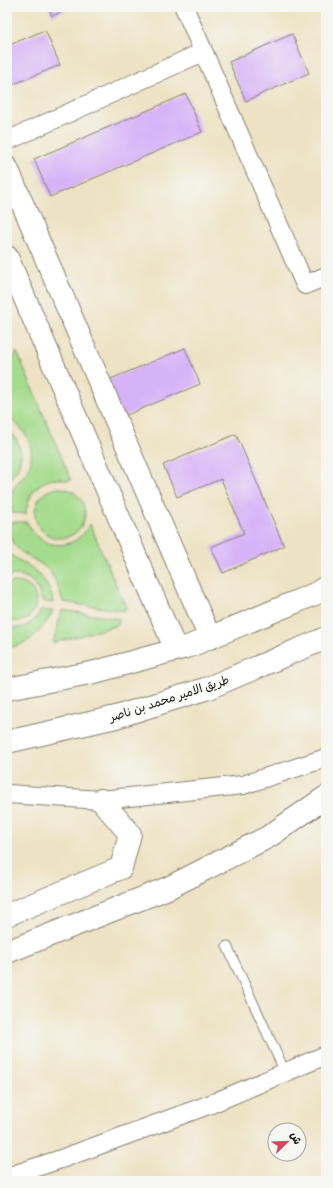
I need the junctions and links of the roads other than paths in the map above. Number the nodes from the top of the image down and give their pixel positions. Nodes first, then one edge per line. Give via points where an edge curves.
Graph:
1 (184, 7) edge
2 (204, 52) junction
3 (7, 141) edge
4 (7, 168) edge
5 (7, 257) edge
6 (326, 276) edge
7 (326, 587) edge
8 (210, 638) junction
9 (326, 638) edge
10 (176, 650) junction
11 (7, 689) edge
12 (7, 742) edge
13 (326, 758) edge
14 (7, 794) edge
15 (326, 797) edge
16 (101, 800) junction
17 (7, 915) edge
18 (227, 946) dead end
19 (7, 952) edge
20 (326, 1055) edge
21 (285, 1072) junction
22 (7, 1177) edge

1 - 2 street
2 - 3 street
2 - 6 street via 305,285
4 - 8 main road
5 - 10 main road
7 - 8 main road
8 - 10 main road
9 - 12 main road, طريق الامير محمد بن ناصر via 208,688 116,717
10 - 11 main road via 96,672
13 - 16 street via 243,785
14 - 16 street
15 - 19 main road via 268,837 168,888
16 - 17 main road via 130,834 121,868
18 - 21 lane
20 - 21 street
21 - 22 street via 211,1104

